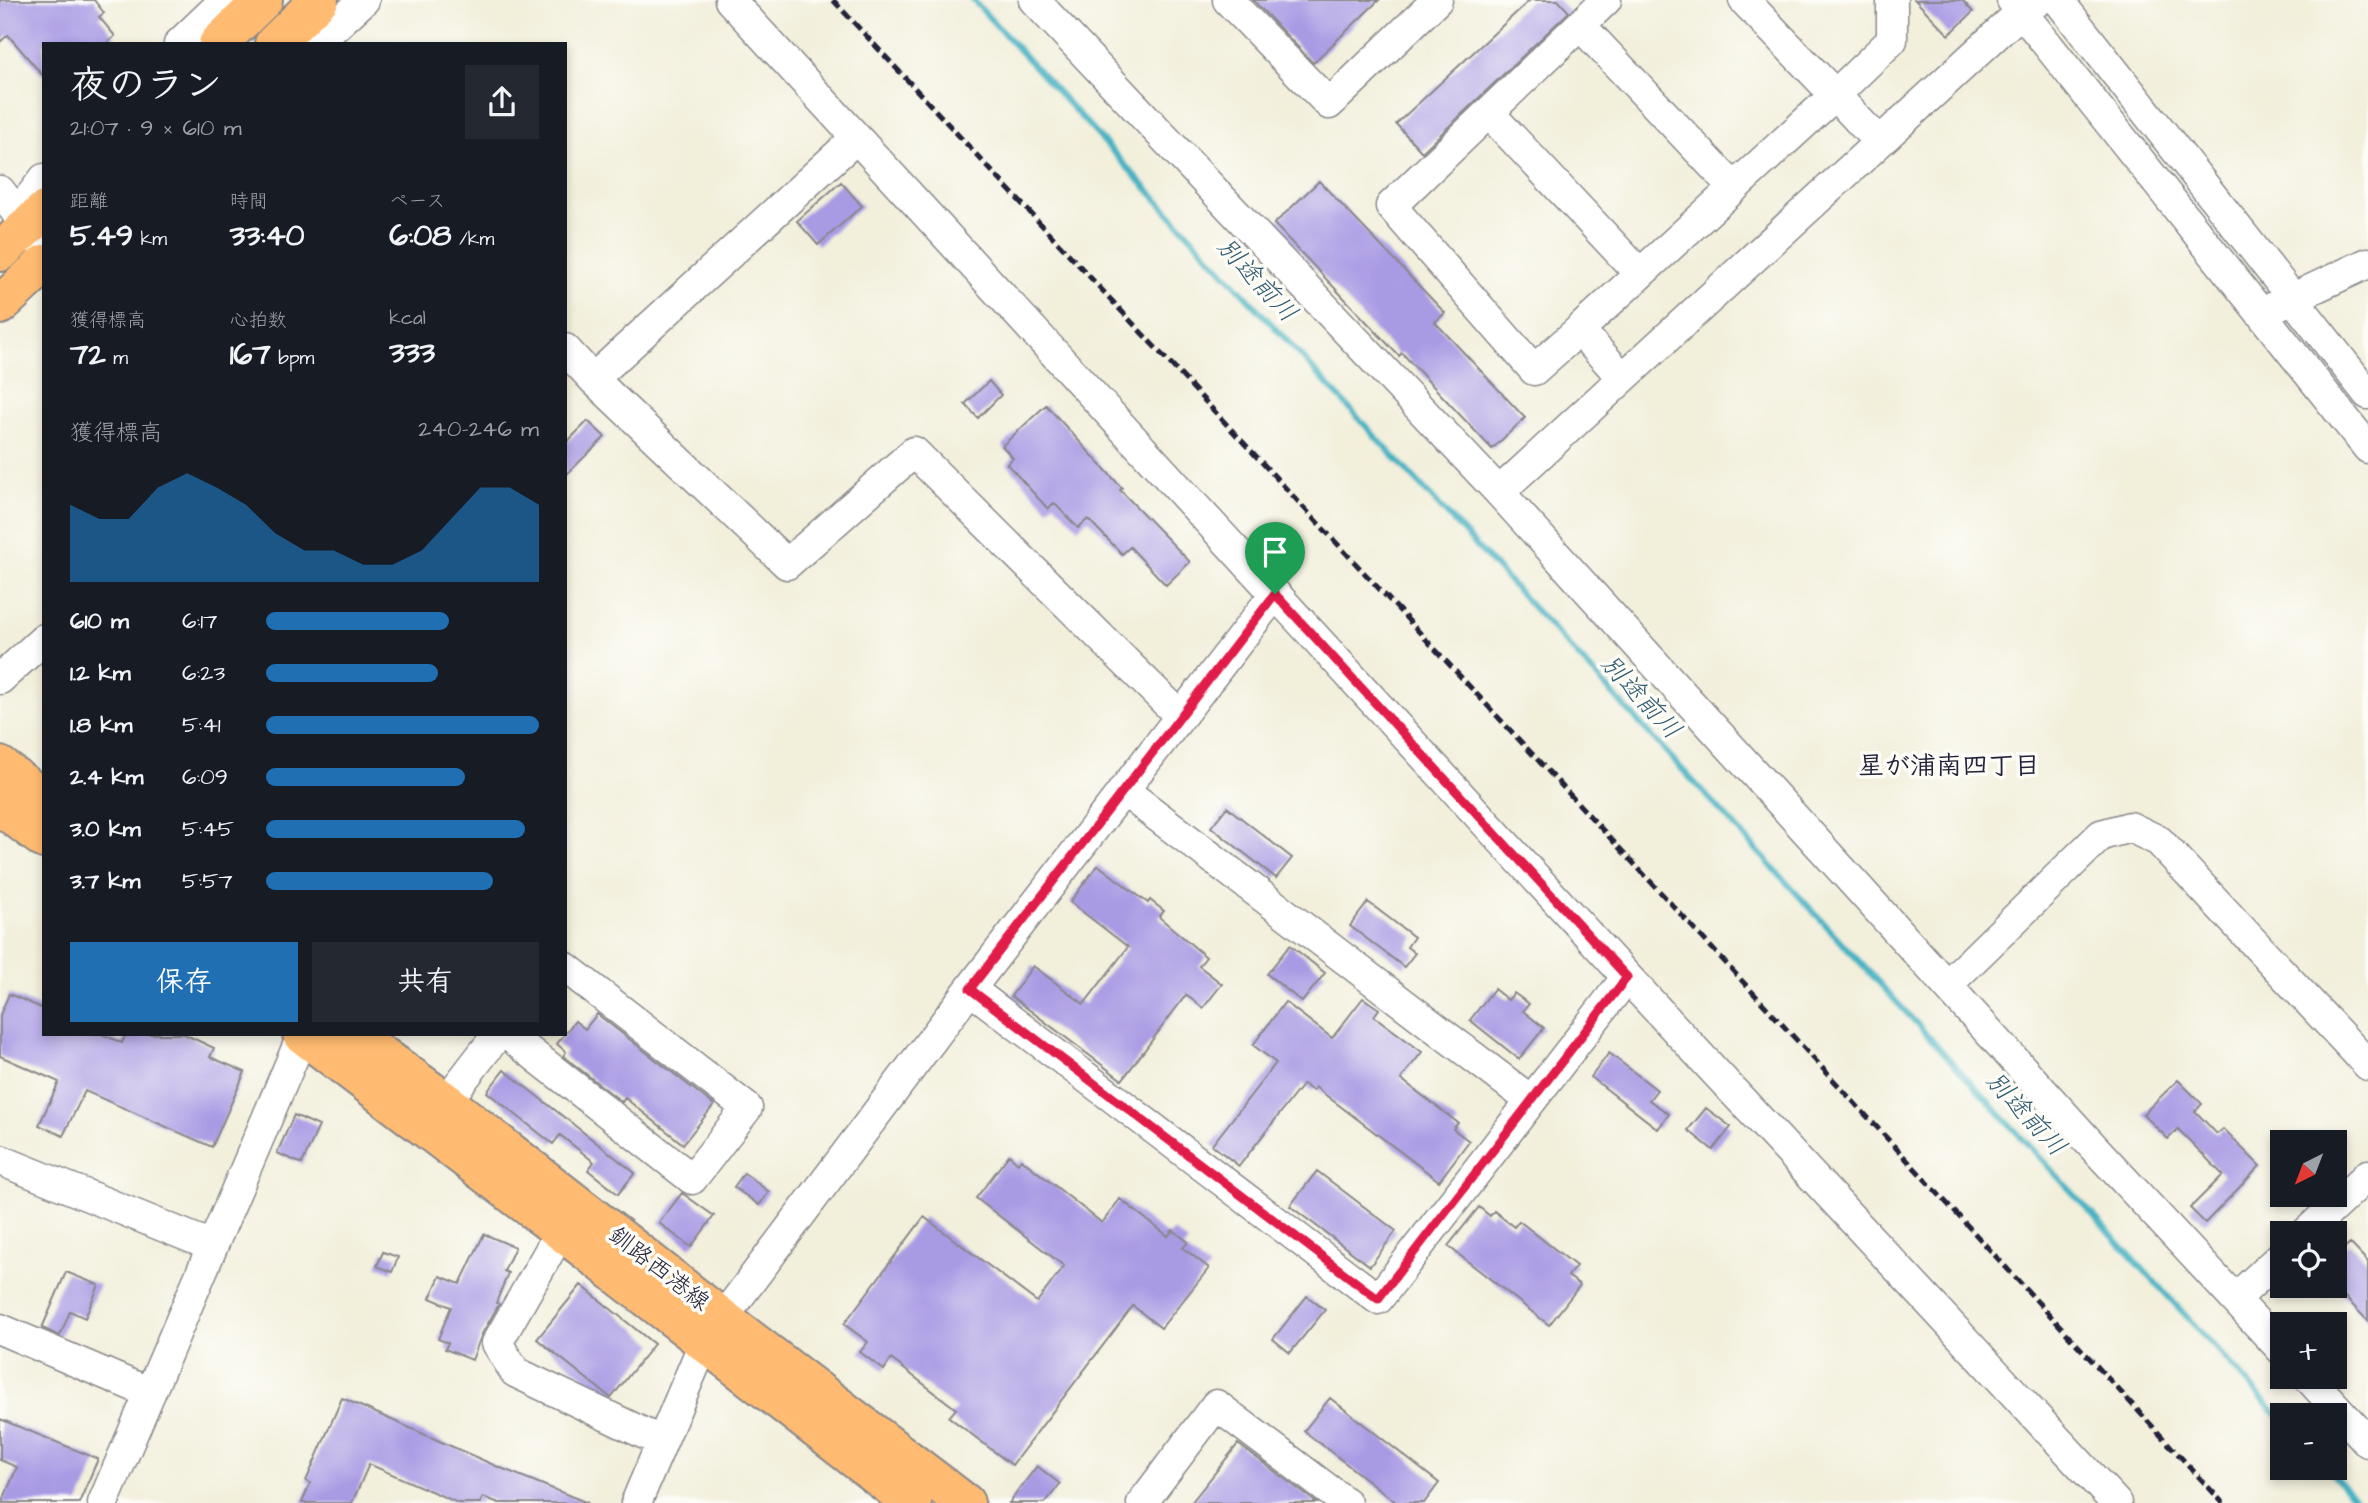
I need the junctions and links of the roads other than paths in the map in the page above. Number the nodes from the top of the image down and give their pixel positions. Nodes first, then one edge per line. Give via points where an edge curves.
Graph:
1 (225, 0) edge
2 (263, 0) edge
3 (319, 0) edge
4 (364, 0) edge
5 (730, 0) edge
6 (1034, 0) edge
7 (1228, 0) edge
8 (1437, 0) edge
9 (1606, 0) edge
10 (1744, 0) edge
11 (1892, 0) edge
12 (2058, 0) edge
13 (2024, 4) edge
14 (1580, 25) junction
15 (181, 42) edge
16 (220, 42) edge
17 (276, 42) edge
18 (318, 42) edge
19 (1835, 95) junction
20 (1489, 113) junction
21 (855, 139) junction
22 (1879, 142) junction
23 (42, 183) edge
24 (1734, 187) junction
25 (26, 218) edge
26 (0, 252) edge
27 (2368, 262) edge
28 (42, 266) edge
29 (1640, 274) junction
30 (42, 292) edge
31 (2292, 297) junction
32 (0, 304) edge
33 (2262, 314) junction
34 (0, 315) edge
35 (1579, 330) junction
36 (567, 351) edge
37 (1623, 378) junction
38 (593, 379) junction
39 (2368, 394) edge
40 (2368, 448) edge
41 (1499, 492) junction
42 (1275, 594) junction
43 (42, 641) edge
44 (0, 679) edge
45 (1180, 716) junction
46 (0, 766) edge
47 (1123, 790) junction
48 (42, 798) edge
49 (0, 806) edge
50 (42, 838) edge
51 (567, 969) edge
52 (1627, 977) junction
53 (1947, 985) junction
54 (970, 989) junction
55 (496, 1036) edge
56 (510, 1036) edge
57 (323, 1038) edge
58 (2368, 1065) edge
59 (1530, 1100) junction
60 (436, 1116) junction
61 (0, 1160) edge
62 (2368, 1175) edge
63 (2319, 1221) edge
64 (561, 1231) junction
65 (212, 1246) junction
66 (2270, 1266) edge
67 (2235, 1299) junction
68 (0, 1329) edge
69 (713, 1331) junction
70 (2270, 1337) edge
71 (2319, 1389) edge
72 (150, 1393) junction
73 (662, 1442) junction
74 (2368, 1442) edge
75 (103, 1503) edge
76 (636, 1503) edge
77 (912, 1503) edge
78 (965, 1503) edge
79 (1142, 1503) edge
80 (1346, 1503) edge
81 (2116, 1503) edge

1 - 15 street
2 - 16 main road
3 - 17 main road
4 - 18 street
5 - 21 street
6 - 41 street
7 - 8 street via 1329,104
9 - 14 street
10 - 19 street
11 - 19 street via 1892,40
12 - 31 street
13 - 22 street
13 - 33 street
14 - 20 street
14 - 24 street
19 - 22 street
19 - 24 street
20 - 29 street
20 - 35 street via 1391,206 1534,370
21 - 38 street
21 - 42 street
22 - 37 street
23 - 25 street
24 - 29 street
25 - 26 main road
27 - 31 street
28 - 32 main road
29 - 35 street
30 - 34 street
31 - 33 street
31 - 39 street
33 - 40 street
35 - 37 street
36 - 38 street
37 - 41 street
38 - 45 street via 787,565 914,452
41 - 53 street
42 - 45 street
42 - 52 street
43 - 44 street
45 - 47 street
46 - 48 main road
47 - 54 street
47 - 59 street
49 - 50 main road
51 - 56 street via 747,1108 692,1179
52 - 59 street
52 - 81 street
53 - 58 street via 2101,835 2130,827 2158,841
53 - 67 street
54 - 59 street via 1378,1299
54 - 69 street
55 - 60 street
57 - 60 main road, 釧路西港線
57 - 65 street
60 - 64 main road, 釧路西港線
60 - 69 main road, 釧路西港線
61 - 65 street
62 - 63 street
64 - 69 main road, 釧路西港線
64 - 73 street via 497,1343 515,1372
65 - 72 street
66 - 67 street
67 - 70 street
68 - 72 street
69 - 73 street
69 - 77 main road, 釧路西港線
69 - 78 main road, 釧路西港線
71 - 74 street
72 - 75 street
73 - 76 street
79 - 80 street via 1216,1405

